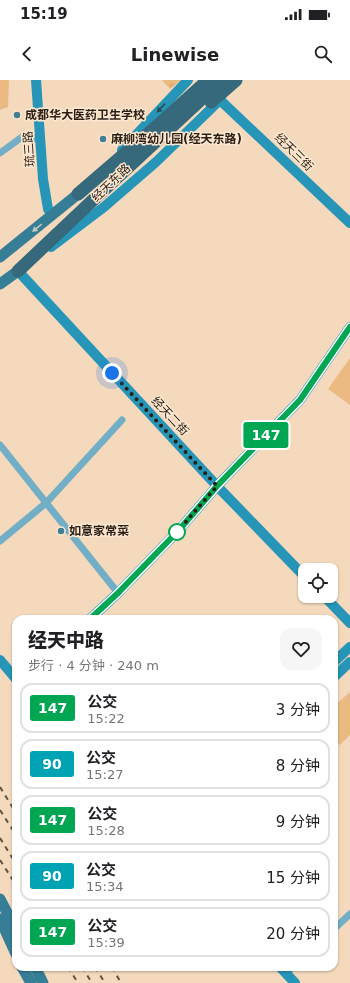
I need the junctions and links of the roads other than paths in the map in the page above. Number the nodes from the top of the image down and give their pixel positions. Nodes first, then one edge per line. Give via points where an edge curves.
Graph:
1 (36, 80) edge
2 (188, 80) edge
3 (201, 80) edge
4 (208, 80) edge
5 (222, 80) edge
6 (236, 80) edge
7 (240, 80) edge
8 (220, 100) junction
9 (157, 126) junction
10 (41, 139) junction
11 (0, 153) edge
12 (78, 194) junction
13 (52, 215) junction
14 (350, 223) edge
15 (58, 234) junction
16 (0, 257) edge
17 (18, 271) junction
18 (0, 284) edge
19 (350, 327) edge
20 (122, 420) dead end
21 (0, 445) edge
22 (217, 486) junction
23 (46, 504) junction
24 (0, 541) edge
25 (298, 570) edge
26 (118, 593) junction
27 (331, 603) edge
28 (94, 615) edge
29 (350, 623) edge
30 (350, 647) edge
31 (338, 658) edge
32 (0, 660) edge
33 (350, 662) edge
34 (338, 673) edge
35 (12, 674) edge
36 (0, 899) edge
37 (350, 914) edge
38 (0, 919) edge
39 (12, 922) edge
40 (338, 925) edge
41 (12, 945) edge
42 (24, 971) edge
43 (37, 971) edge
44 (287, 971) edge
45 (31, 983) edge
46 (43, 983) edge
47 (295, 983) edge

1 - 10 street, 琉三路
2 -> 12 street
3 - 9 highway
4 - 9 highway, 经天东路
5 - 15 highway, 经天东路
6 - 15 highway via 100,202
7 - 8 street
8 - 14 street, 经天三街
8 - 17 street via 156,162 104,207
9 - 12 highway, 经天东路
10 - 11 street via 22,137
10 - 13 street, 琉三路 via 43,179 48,209
12 - 13 main road, 经天东路
13 -> 16 main road, 经天东路
15 - 17 highway, 经天东路
17 - 18 main road, 经天东路
17 - 22 street, 经天二街
19 - 22 street via 300,400
20 - 23 street
21 - 23 street
22 - 25 street, 经天二街
22 - 26 street
23 - 24 street
23 - 26 street
26 - 28 street
27 - 29 street
30 - 31 street
32 - 35 street
33 - 34 street
36 - 39 main road
37 - 40 street
38 - 41 main road
42 - 45 main road
43 - 46 main road
44 - 47 street

